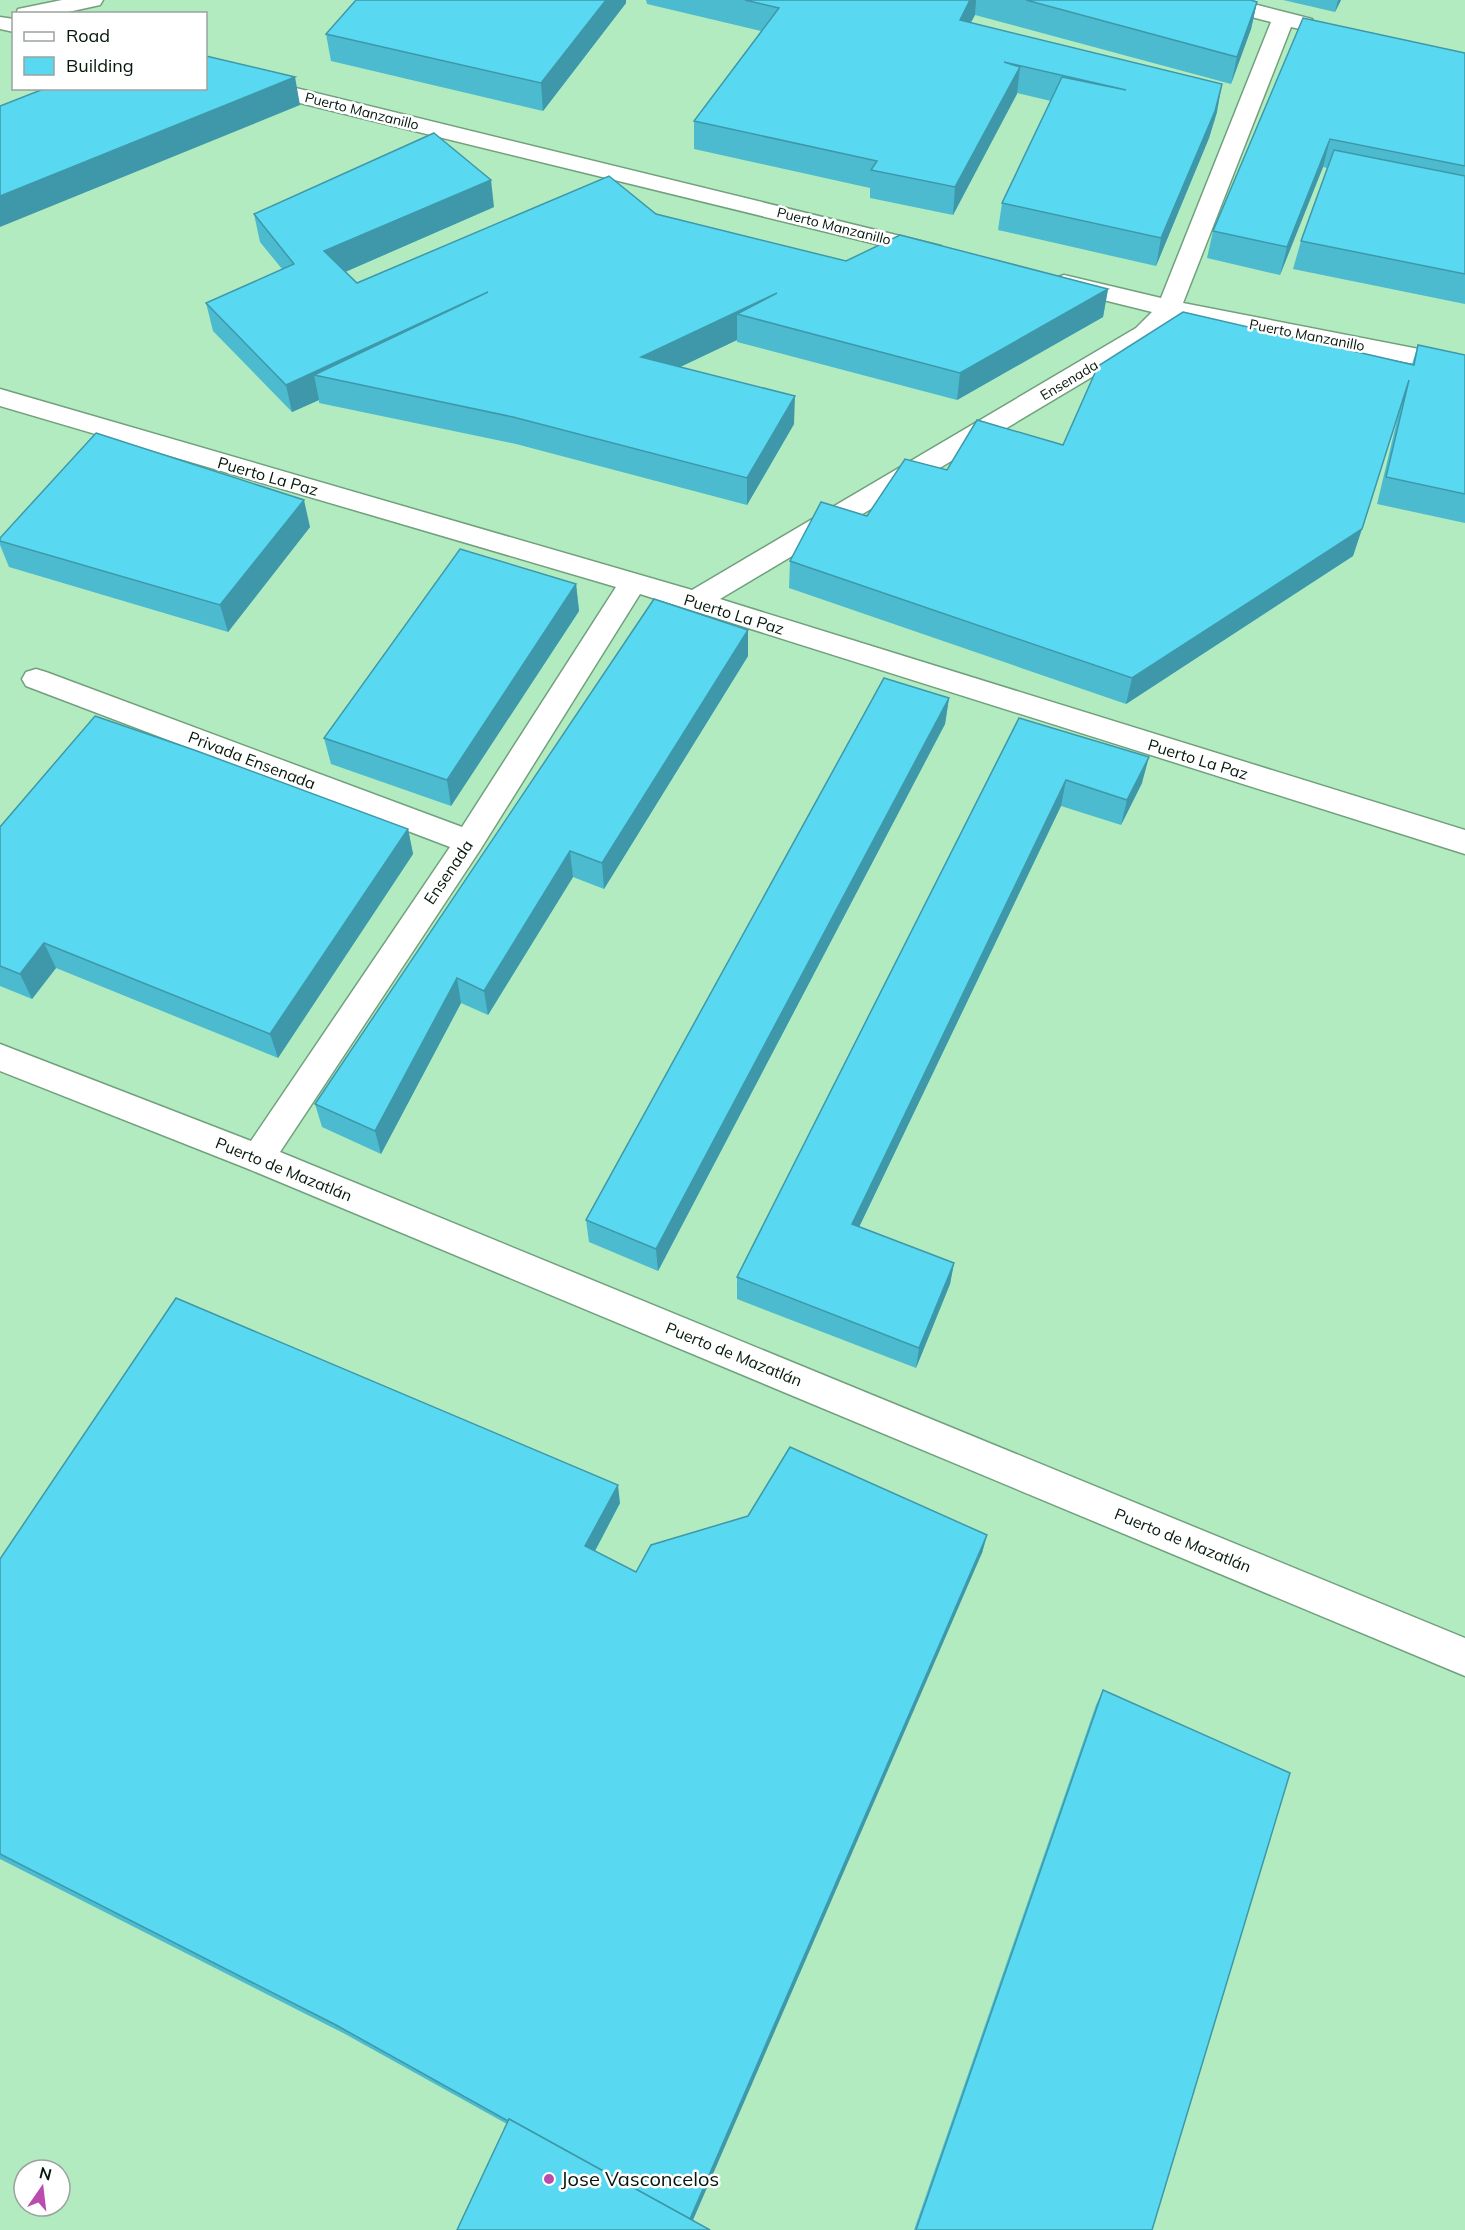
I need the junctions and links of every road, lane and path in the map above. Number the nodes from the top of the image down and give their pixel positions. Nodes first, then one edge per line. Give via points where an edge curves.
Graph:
1 (92, 0) edge
2 (1213, 0) edge
3 (35, 12) edge
4 (1283, 19) junction
5 (1329, 30) edge
6 (207, 73) edge
7 (960, 257) edge
8 (1042, 277) edge
9 (1169, 308) junction
10 (1465, 366) edge
11 (0, 397) edge
12 (633, 583) junction
13 (695, 601) junction
14 (36, 679) dead end
15 (469, 842) junction
16 (1465, 842) edge
17 (0, 1057) edge
18 (258, 1158) junction
19 (1465, 1657) edge

1 - 3 street
2 - 4 street
4 - 5 street
4 - 9 street, Ensenada
6 - 7 street, Puerto Manzanillo
8 - 9 street, Puerto Manzanillo
9 - 10 street, Puerto Manzanillo
9 - 13 street, Ensenada via 1146,334
11 - 12 street, Puerto La Paz
12 - 13 street, Puerto La Paz
12 - 15 street, Ensenada
13 - 16 street, Puerto La Paz
14 - 15 street, Privada Ensenada
15 - 18 street, Ensenada
17 - 18 street, Puerto de Mazatlán
18 - 19 street, Puerto de Mazatlán

